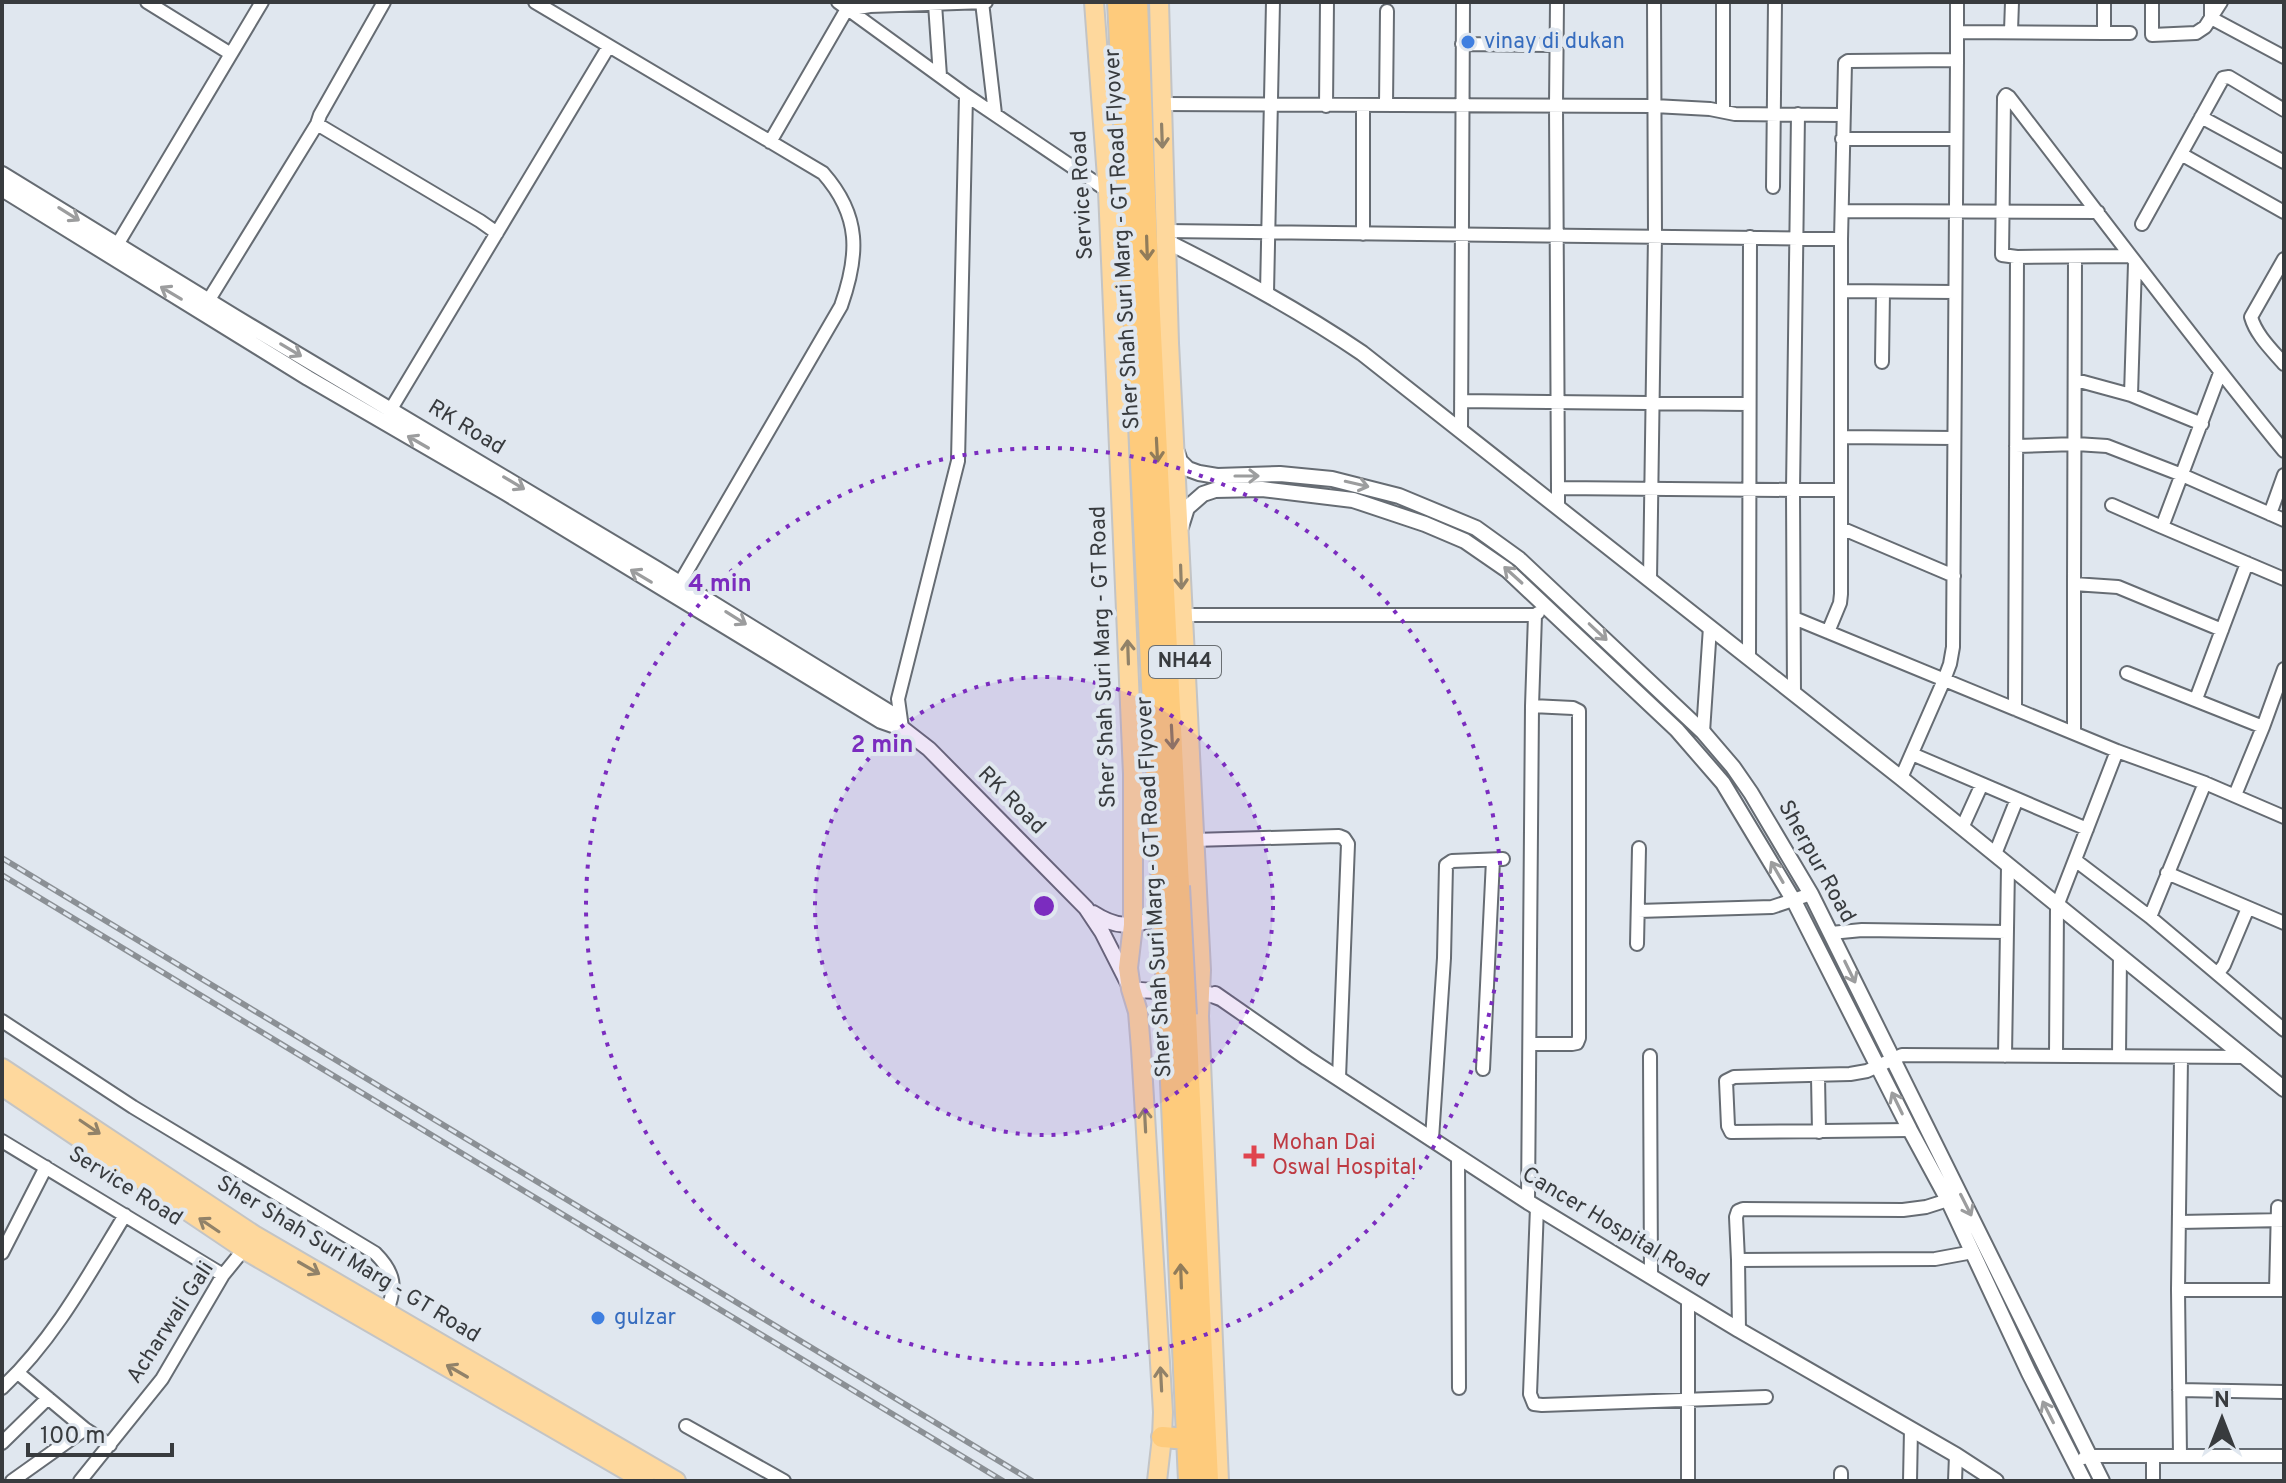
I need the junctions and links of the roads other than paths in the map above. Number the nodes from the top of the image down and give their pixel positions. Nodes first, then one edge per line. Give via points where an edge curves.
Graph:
1 (147, 2) edge
2 (262, 2) edge
3 (384, 2) edge
4 (535, 2) edge
5 (984, 2) edge
6 (1094, 2) edge
7 (1118, 2) edge
8 (1137, 2) edge
9 (1159, 2) edge
10 (1273, 2) edge
11 (1327, 2) edge
12 (1463, 2) edge
13 (1557, 2) edge
14 (1654, 2) edge
15 (1723, 2) edge
16 (1775, 2) edge
17 (1957, 2) edge
18 (2012, 2) edge
19 (2104, 2) edge
20 (2152, 2) edge
21 (2211, 2) edge
22 (2221, 2) edge
23 (935, 4) edge
24 (845, 5) edge
25 (1387, 11) dead end
26 (2211, 18) junction
27 (2011, 31) junction
28 (1957, 32) junction
29 (2104, 33) junction
30 (2130, 33) dead end
31 (1462, 44) junction
32 (1557, 45) junction
33 (609, 46) junction
34 (231, 54) junction
35 (2284, 57) edge
36 (1957, 60) junction
37 (940, 76) junction
38 (966, 95) junction
39 (1161, 104) junction
40 (1363, 105) junction
41 (1386, 105) junction
42 (1461, 105) junction
43 (1556, 105) junction
44 (1271, 106) junction
45 (1326, 106) junction
46 (1654, 106) junction
47 (2284, 110) edge
48 (1723, 111) junction
49 (1773, 113) junction
50 (995, 114) junction
51 (1798, 114) junction
52 (1843, 115) junction
53 (2201, 117) junction
54 (317, 124) junction
55 (1842, 139) junction
56 (1956, 139) junction
57 (770, 142) junction
58 (2181, 154) junction
59 (2284, 162) edge
60 (2, 174) edge
61 (1773, 187) dead end
62 (2, 189) edge
63 (1108, 191) junction
64 (1842, 211) junction
65 (1956, 212) junction
66 (2002, 212) junction
67 (2098, 212) junction
68 (2284, 212) edge
69 (2142, 224) dead end
70 (497, 233) junction
71 (1269, 233) junction
72 (1363, 234) junction
73 (1461, 234) junction
74 (1556, 234) junction
75 (1655, 235) junction
76 (1165, 236) junction
77 (1750, 237) junction
78 (1797, 237) junction
79 (1841, 239) junction
80 (114, 250) junction
81 (2017, 257) junction
82 (2075, 257) junction
83 (2132, 259) junction
84 (2284, 259) edge
85 (1841, 291) junction
86 (1883, 292) junction
87 (1955, 292) junction
88 (1267, 293) junction
89 (205, 306) junction
90 (1882, 362) dead end
91 (2284, 364) edge
92 (2220, 373) junction
93 (2076, 380) junction
94 (1116, 387) joint
95 (2131, 395) junction
96 (1461, 401) junction
97 (1557, 402) junction
98 (1653, 402) junction
99 (1749, 404) junction
100 (391, 409) junction
101 (2202, 424) junction
102 (1461, 430) junction
103 (1841, 437) junction
104 (1954, 438) junction
105 (2076, 444) junction
106 (1174, 445) junction
107 (2016, 446) junction
108 (2284, 451) edge
109 (1280, 474) junction
110 (2182, 475) junction
111 (2284, 475) edge
112 (1558, 488) junction
113 (1651, 490) junction
114 (1793, 490) junction
115 (1841, 490) junction
116 (1748, 491) junction
117 (1280, 492) junction
118 (2112, 505) dead end
119 (1558, 506) junction
120 (2270, 514) junction
121 (2284, 520) edge
122 (2162, 527) junction
123 (1841, 528) junction
124 (1179, 535) junction
125 (2247, 563) junction
126 (1954, 576) junction
127 (2284, 579) edge
128 (1650, 580) junction
129 (2074, 584) junction
130 (676, 589) junction
131 (1558, 595) junction
132 (1541, 611) junction
133 (1183, 615) junction
134 (1794, 618) junction
135 (1710, 627) junction
136 (2222, 630) junction
137 (1828, 632) junction
138 (1749, 658) junction
139 (2284, 669) edge
140 (2127, 673) dead end
141 (1944, 680) junction
142 (1794, 694) junction
143 (2196, 699) junction
144 (1532, 706) junction
145 (2015, 709) junction
146 (1690, 718) junction
147 (2263, 727) junction
148 (902, 728) junction
149 (1677, 730) junction
150 (1703, 732) junction
151 (2074, 732) junction
152 (2117, 751) junction
153 (1912, 754) junction
154 (1901, 778) junction
155 (2205, 783) junction
156 (1982, 784) junction
157 (2235, 795) junction
158 (2017, 799) junction
159 (2284, 817) edge
160 (1962, 828) junction
161 (2087, 829) junction
162 (1193, 840) junction
163 (1639, 848) dead end
164 (1995, 854) junction
165 (2075, 860) junction
166 (2008, 866) junction
167 (2167, 873) junction
168 (1134, 879) junction
169 (1179, 886) junction
170 (1811, 894) junction
171 (1794, 901) junction
172 (2057, 906) junction
173 (1086, 908) junction
174 (2248, 908) junction
175 (1638, 911) junction
176 (2150, 917) junction
177 (2284, 923) edge
178 (1133, 925) junction
179 (2007, 932) junction
180 (1199, 936) junction
181 (1834, 940) junction
182 (1637, 944) dead end
183 (1822, 955) junction
184 (2120, 956) junction
185 (1201, 970) junction
186 (2218, 973) junction
187 (1131, 989) junction
188 (1200, 992) junction
189 (1220, 998) junction
190 (1177, 1015) junction
191 (2, 1021) edge
192 (2283, 1024) edge
193 (1530, 1044) junction
194 (1650, 1056) dead end
195 (2005, 1056) junction
196 (2056, 1056) junction
197 (2119, 1056) junction
198 (2181, 1057) junction
199 (2246, 1057) junction
200 (1886, 1063) junction
201 (2, 1068) edge
202 (1483, 1069) dead end
203 (1818, 1077) junction
204 (1339, 1078) junction
205 (2, 1086) edge
206 (2284, 1089) edge
207 (1910, 1130) junction
208 (1819, 1132) junction
209 (1432, 1139) junction
210 (2, 1141) edge
211 (1458, 1156) junction
212 (46, 1167) junction
213 (1948, 1200) junction
214 (1532, 1205) junction
215 (125, 1215) junction
216 (2280, 1216) edge
217 (2179, 1222) junction
218 (245, 1248) junction
219 (1973, 1252) junction
220 (2, 1253) edge
221 (1738, 1260) junction
222 (223, 1275) junction
223 (1651, 1276) junction
224 (2178, 1290) junction
225 (2280, 1290) edge
226 (1688, 1299) junction
227 (386, 1313) junction
228 (1739, 1330) junction
229 (18, 1373) junction
230 (2, 1388) edge
231 (1459, 1388) dead end
232 (2179, 1390) junction
233 (2284, 1392) edge
234 (1766, 1397) dead end
235 (48, 1398) junction
236 (1689, 1401) junction
237 (686, 1426) dead end
238 (1211, 1427) junction
239 (85, 1429) junction
240 (1911, 1429) junction
241 (1188, 1439) junction
242 (2, 1443) edge
243 (110, 1445) junction
244 (1161, 1447) junction
245 (1956, 1455) junction
246 (2089, 1456) junction
247 (2153, 1456) junction
248 (2180, 1456) junction
249 (2284, 1456) edge
250 (2074, 1462) junction
251 (12, 1481) edge
252 (80, 1481) edge
253 (645, 1481) edge
254 (676, 1481) edge
255 (784, 1481) edge
256 (1157, 1481) edge
257 (1189, 1481) edge
258 (1208, 1481) edge
259 (1219, 1481) edge
260 (1688, 1481) edge
261 (1910, 1481) edge
262 (1955, 1481) edge
263 (1996, 1481) edge
264 (2084, 1481) edge
265 (2102, 1481) edge
266 (2153, 1481) edge

1 - 34 street
2 - 34 street
3 - 54 street
4 - 33 street
5 - 23 street
5 - 50 street
6 - 63 main road, Service Road
7 - 169 highway, Sher Shah Suri Marg - GT Road Flyover / NH44
8 -> 169 highway, Sher Shah Suri Marg - GT Road Flyover / NH44
9 - 39 main road
10 - 44 street
11 - 45 street
12 - 31 street
13 - 32 street
14 - 46 street
15 - 48 street
16 - 49 street
17 - 28 street
18 - 27 street
19 - 29 street
20 - 26 street via 2152,35 2196,33
21 - 26 street
22 - 26 street
23 - 24 street
23 - 37 street
24 - 37 street
24 - 57 street
25 - 41 street
26 - 35 street
27 - 28 street
27 - 29 street
28 - 36 street
29 - 30 street
31 - 32 street
31 - 42 street
32 - 43 street
33 - 57 street
33 - 70 street
34 - 80 street
36 - 52 street via 1848,61 1843,67
36 - 56 street
37 - 38 street
38 - 50 street
38 - 148 street via 958,461 898,699
39 - 44 street
39 -> 76 main road
40 - 41 street
40 - 45 street
40 - 72 street
41 - 42 street
42 - 43 street
42 - 73 street
43 - 46 street
43 - 74 street
44 - 45 street
44 - 71 street
46 - 48 street
46 - 75 street
47 - 53 street via 2226,77
48 - 49 street
49 - 51 street
49 - 61 street
50 - 63 street
51 - 52 street
51 - 78 street
52 - 55 street
53 - 58 street
53 - 59 street
54 - 70 street
54 - 89 street
55 - 56 street
55 - 64 street
56 - 65 street
57 - 130 street via 823,173 836,188 854,235 850,276 841,306
58 - 68 street
58 - 69 street
60 -> 80 street, RK Road
62 - 80 street, RK Road
63 - 94 main road, Service Road
64 - 65 street
64 - 79 street
65 - 66 street
65 - 87 street
66 - 67 street
66 - 67 street via 2007,95
66 - 81 street via 2001,252
67 - 83 street
70 - 100 street
71 - 72 street
71 - 76 street
71 - 88 street
72 - 73 street
73 - 74 street
73 - 96 street
74 - 75 street
74 - 97 street
75 - 77 street
75 - 98 street
76 - 88 street
76 - 106 main road, NH44
77 - 78 street
77 - 99 street
78 - 79 street
78 - 114 street
79 - 85 street
80 - 89 street, RK Road
81 - 82 street
81 - 107 street
82 - 83 street
82 - 93 street
83 - 92 street
83 - 95 street
84 - 91 street via 2251,317
85 - 86 street
85 - 103 street
86 - 87 street
86 - 90 street
87 - 104 street
88 - 102 street via 1362,353
89 -> 100 street, RK Road
130 -> 89 street, RK Road via 308,378
92 - 101 street
92 - 108 street
93 - 95 street
93 - 105 street
168 -> 94 main road, Sher Shah Suri Marg - GT Road / NH44
95 - 101 street
96 - 97 street
96 - 102 street
97 - 98 street
97 - 112 street
98 - 99 street
98 - 113 street
99 - 116 street
100 -> 130 street, RK Road
101 - 110 street
102 - 119 street
103 - 104 street
103 - 115 street
104 - 126 street
105 - 107 street
105 - 110 street via 2107,446
105 - 129 street
106 -> 109 street, Sherpur Road via 1180,461 1199,473
106 - 124 main road, NH44
107 - 145 street
109 - 117 street
109 -> 131 street, Sherpur Road via 1365,486 1438,511 1490,537
110 - 120 street
110 - 122 street
111 - 120 street
112 - 113 street
112 - 119 street
113 - 116 street
113 - 128 street
114 - 115 street
114 - 116 street
114 - 134 street
115 - 123 street
116 - 138 street
117 - 124 street, Sherpur Road via 1203,494 1187,508
132 -> 117 street, Sherpur Road via 1507,570 1465,541 1353,500
118 - 122 street
119 - 128 street
120 - 121 street
122 - 125 street
123 - 126 street
123 - 137 street via 1840,603
124 -> 133 main road, NH44
125 - 127 street
125 - 136 street
126 - 141 street via 1953,647
128 - 135 street
129 - 136 street via 2118,587
129 - 151 street
130 - 148 street, RK Road via 889,712
131 - 132 street
131 -> 146 street, Sherpur Road
132 - 133 street
132 - 144 street
132 - 149 street, Sherpur Road
133 - 162 main road, NH44
134 - 137 street
134 - 142 street
135 - 138 street
135 - 150 street
136 - 143 street
137 - 141 street
138 - 142 street
139 - 147 street
140 - 143 street
141 - 145 street
141 - 153 street
142 - 154 street
143 - 147 street
144 - 193 street
144 - 193 street via 1579,711 1579,1038 1572,1044
145 - 151 street
146 - 149 street
146 - 150 street, Sherpur Road
147 - 157 street
148 - 173 street, RK Road
171 -> 149 street, Sherpur Road via 1740,808
150 - 170 street, Sherpur Road via 1751,793
151 - 152 street
152 - 155 street
152 - 161 street
153 - 154 street
153 - 156 street
154 - 160 street
155 - 157 street
155 - 167 street
156 - 158 street
156 - 160 street
157 - 159 street
158 - 161 street
158 - 164 street
160 - 164 street
161 - 165 street
162 - 169 main road, NH44
162 - 204 street via 1339,836 1348,844
163 - 175 street
164 - 166 street
165 - 172 street
165 - 176 street
166 - 172 street
166 - 179 street
167 - 174 street
167 - 176 street
168 - 169 main road via 1145,895 1162,903 1182,900
168 - 178 main road, Sher Shah Suri Marg - GT Road / NH44
169 - 180 main road, NH44
169 - 190 highway, Sher Shah Suri Marg - GT Road Flyover / NH44, bridge
170 - 171 street
170 - 181 street, Sherpur Road
171 - 175 street via 1759,908
171 - 183 street, Sherpur Road
172 - 184 street
172 - 196 street
173 - 178 street via 1109,922
173 - 187 street
174 - 177 street
174 - 186 street
175 - 182 street
176 - 186 street
178 - 180 street via 1177,916 1191,923
178 - 187 main road, Sher Shah Suri Marg - GT Road / NH44 via 1128,953
179 - 181 street via 1862,930
179 - 195 street
180 - 185 main road, NH44
181 - 183 street
181 -> 200 street, Sherpur Road
183 - 200 street, Sherpur Road
184 - 197 street
184 - 199 street
185 - 188 main road, NH44
185 - 189 street
186 - 192 street
187 - 188 street
244 -> 187 main road, Sher Shah Suri Marg - GT Road via 1141,1049
188 - 189 street
188 - 238 main road
189 - 204 street, Cancer Hospital Road
190 - 238 highway, Sher Shah Suri Marg - GT Road Flyover / NH44
241 -> 190 highway, Sher Shah Suri Marg - GT Road Flyover / NH44
191 - 227 street via 375,1253 393,1279
193 - 214 street
194 - 223 street
195 - 196 street
195 - 200 street via 1902,1055
196 - 197 street
197 - 198 street
198 - 199 street
198 - 217 street
199 - 206 street
200 - 203 street via 1859,1073
207 -> 200 street, Sherpur Road
200 -> 246 street, Sherpur Road via 2018,1308
201 -> 218 main road, Sher Shah Suri Marg - GT Road
202 - 209 street via 1498,859 1446,865
203 - 208 street
203 - 208 street via 1734,1077 1726,1085 1731,1132
204 - 209 street, Cancer Hospital Road
218 -> 205 main road, Sher Shah Suri Marg - GT Road
207 - 208 street
207 - 213 street, Sherpur Road
209 - 211 street, Cancer Hospital Road
210 - 212 street, Service Road
211 - 214 street, Cancer Hospital Road
211 - 231 street
212 - 215 street, Service Road
212 - 220 street
213 - 219 street, Sherpur Road
213 - 221 street via 1903,1210 1743,1209 1736,1217
214 - 223 street, Cancer Hospital Road
214 - 236 street via 1534,1404
215 - 222 street, Service Road
215 - 229 street via 68,1310
216 - 217 street
216 - 225 street
217 - 224 street
218 - 222 street, Acharwali Gali
218 -> 227 main road, Sher Shah Suri Marg - GT Road
253 -> 218 main road, Sher Shah Suri Marg - GT Road
219 - 221 street via 1935,1259
250 -> 219 street, Sherpur Road
221 - 228 street
222 - 243 street, Acharwali Gali via 162,1379
223 - 226 street, Cancer Hospital Road
224 - 225 street
224 - 232 street
226 - 228 street, Cancer Hospital Road
226 - 236 street
227 - 254 main road, Sher Shah Suri Marg - GT Road
228 - 240 street, Cancer Hospital Road
229 - 230 street
229 - 235 street
232 - 233 street
232 - 248 street
234 - 236 street
235 - 239 street
235 - 242 street
236 - 260 street
237 - 255 street
238 - 258 highway, Sher Shah Suri Marg - GT Road Flyover / NH44
238 - 259 main road
239 - 243 street
239 - 251 street
240 - 245 street, Cancer Hospital Road
240 - 261 street
241 - 244 highway
241 - 257 highway, Sher Shah Suri Marg - GT Road Flyover / NH44
243 - 252 street, Acharwali Gali
244 - 256 main road, Sher Shah Suri Marg - GT Road
245 - 262 street
245 - 263 street, Cancer Hospital Road
246 - 247 street
246 - 250 street
246 - 265 street, Sherpur Road
247 - 248 street
247 - 266 street
248 - 249 street
250 - 264 street, Sherpur Road

